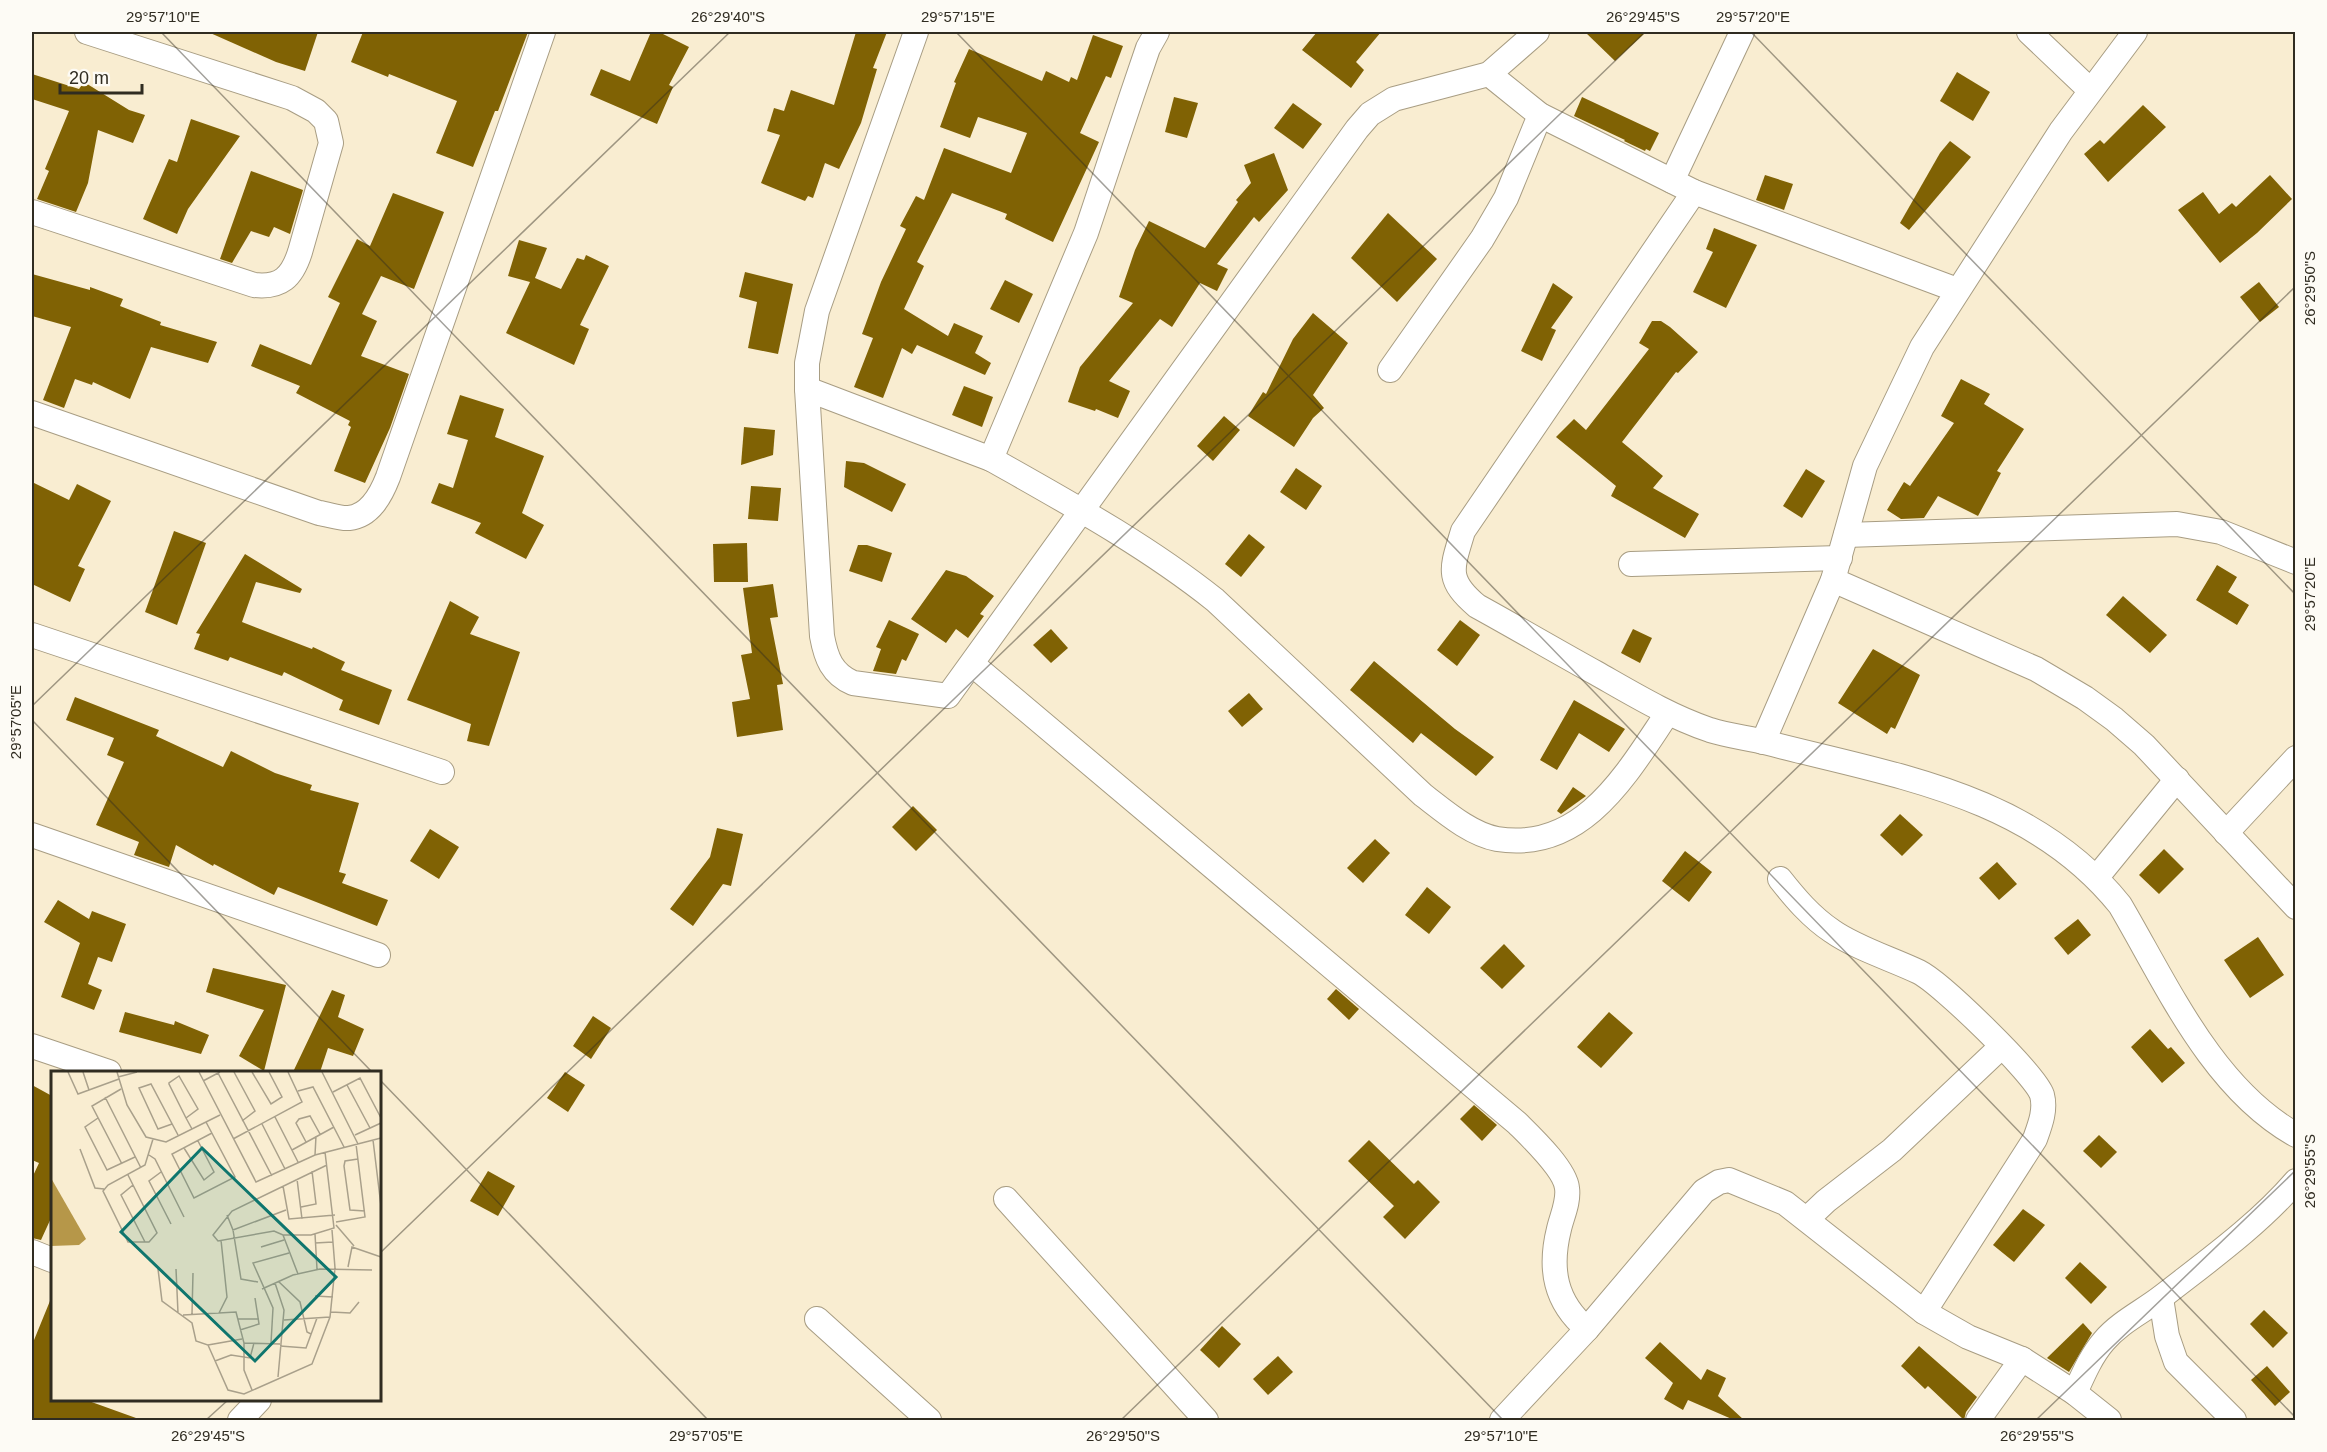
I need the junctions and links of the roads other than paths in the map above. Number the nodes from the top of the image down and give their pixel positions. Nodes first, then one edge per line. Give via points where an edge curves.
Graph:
1 (87, 32) edge
2 (543, 32) edge
3 (916, 32) edge
4 (1157, 32) edge
5 (1537, 32) edge
6 (1742, 32) edge
7 (2029, 32) edge
8 (2135, 32) edge
9 (1489, 74) junction
10 (2090, 90) junction
11 (1540, 115) junction
12 (1672, 181) junction
13 (1694, 192) junction
14 (32, 212) edge
15 (1957, 290) junction
16 (1390, 369) dead end
17 (807, 389) junction
18 (32, 414) edge
19 (991, 459) junction
20 (1082, 511) junction
21 (1840, 557) junction
22 (2295, 562) edge
23 (1631, 564) dead end
24 (32, 635) edge
25 (972, 664) junction
26 (1667, 714) junction
27 (1763, 742) junction
28 (2295, 758) edge
29 (442, 772) dead end
30 (2176, 779) junction
31 (2226, 833) junction
32 (32, 836) edge
33 (2097, 877) junction
34 (1780, 879) dead end
35 (2295, 907) edge
36 (378, 955) dead end
37 (32, 1046) edge
38 (2001, 1047) junction
39 (106, 1071) edge
40 (2295, 1135) edge
41 (2295, 1181) edge
42 (1006, 1199) dead end
43 (1807, 1219) junction
44 (32, 1252) edge
45 (51, 1260) edge
46 (2161, 1298) junction
47 (1924, 1312) junction
48 (817, 1319) dead end
49 (1587, 1329) junction
50 (2022, 1359) junction
51 (2075, 1393) junction
52 (258, 1401) edge
53 (240, 1420) edge
54 (929, 1420) edge
55 (1206, 1420) edge
56 (1502, 1420) edge
57 (1978, 1420) edge
58 (2109, 1420) edge
59 (2234, 1420) edge

1 - 14 street via 292,98 321,116 331,143 300,252 295,268 277,284 254,285
2 - 18 street via 388,477 374,504 348,518 320,513
3 - 17 street via 817,311 807,363
4 - 19 street via 1148,48 1086,233
5 - 9 street
6 - 12 street
7 - 10 street
8 - 10 street
9 - 11 street
9 - 20 street via 1394,99 1370,114
10 - 15 street
11 - 12 street
11 - 16 street via 1506,198
12 - 13 street
13 - 15 street
13 - 26 street via 1463,531 1453,565 1459,588 1477,606
15 - 21 street via 1922,347 1865,466
17 - 19 street
17 - 25 street via 822,636 830,664 843,679 853,683 948,696
19 - 20 street
20 - 25 street
20 - 26 street via 1191,581 1423,795 1453,817 1496,839 1546,836 1574,825 1625,776
21 - 22 street via 2177,524 2221,532
21 - 23 street
21 - 27 street
21 - 30 street via 2085,698 2114,718
24 - 29 street
25 - 49 street via 1517,1123 1568,1186 1556,1253 1558,1288 1568,1311
26 - 27 street
27 - 33 street via 1937,787 1992,807 2026,825
28 - 31 street
30 - 31 street
30 - 33 street
31 - 35 street
32 - 36 street
33 - 40 street via 2120,905 2194,1031 2232,1085
34 - 38 street via 1832,931 1939,985
37 - 39 street
38 - 43 street via 1892,1150
38 - 47 street via 2032,1078 2042,1094 2044,1112 2035,1139
41 - 46 street via 2253,1225
42 - 55 street
43 - 47 street
43 - 49 street via 1785,1203 1741,1184 1719,1182 1693,1203
44 - 45 street
46 - 51 street via 2105,1340
46 - 59 street via 2176,1362
47 - 50 street via 1968,1338
48 - 54 street
49 - 56 street
50 - 51 street
50 - 57 street
51 - 58 street
52 - 53 street

